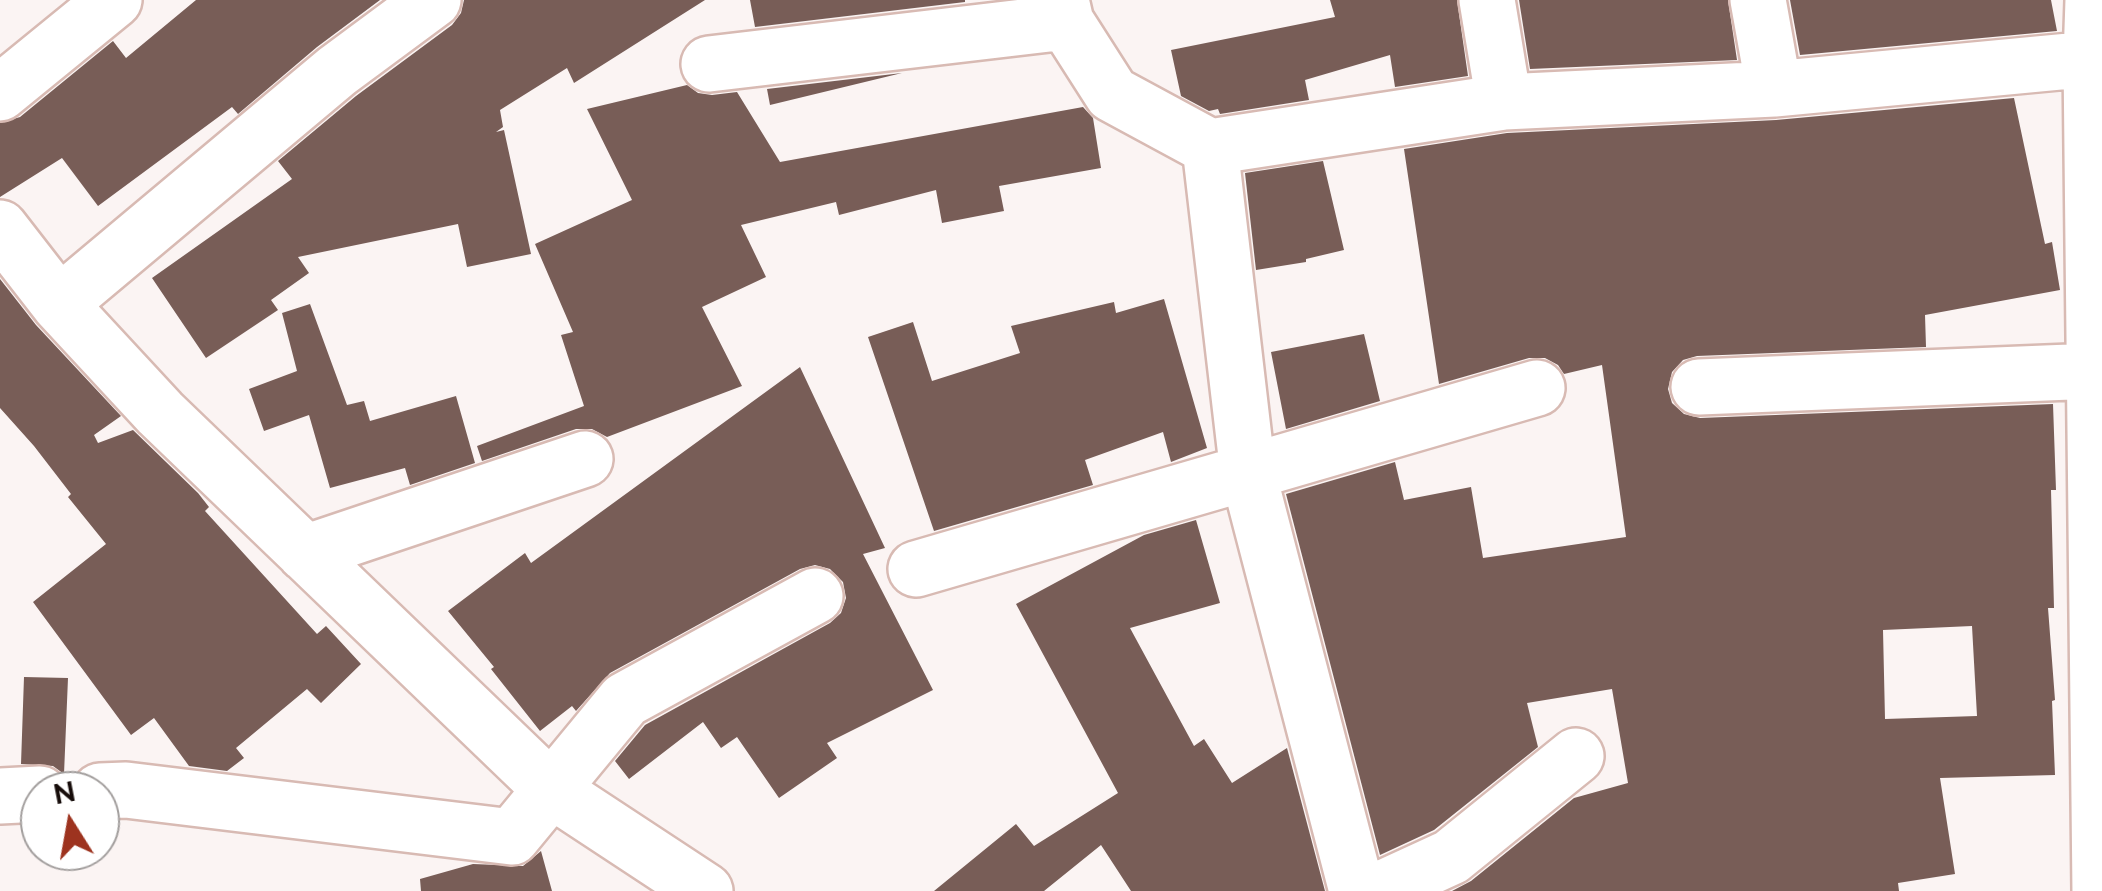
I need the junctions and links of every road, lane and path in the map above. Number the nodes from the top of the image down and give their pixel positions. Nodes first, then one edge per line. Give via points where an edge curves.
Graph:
1 (114, 0) edge
2 (433, 0) edge
3 (1487, 0) edge
4 (1758, 0) edge
5 (2093, 0) edge
6 (1064, 11) edge
7 (2091, 59) junction
8 (709, 64) dead end
9 (1774, 89) junction
10 (0, 94) edge
11 (1504, 102) junction
12 (1210, 147) junction
13 (0, 228) edge
14 (59, 304) junction
15 (2095, 371) junction
16 (1699, 386) dead end
17 (1537, 388) dead end
18 (585, 459) dead end
19 (1248, 472) junction
20 (305, 553) junction
21 (916, 569) dead end
22 (815, 596) dead end
23 (1576, 756) dead end
24 (120, 790) edge
25 (553, 791) junction
26 (705, 891) edge
27 (1357, 891) edge
28 (1376, 891) edge
29 (2100, 891) edge

1 - 10 street
2 - 14 street via 337,71
3 - 11 street
4 - 9 street
5 - 7 street
6 - 8 street
6 - 12 street via 1112,94
7 - 9 street
7 - 15 street
9 - 11 street
11 - 12 street
12 - 19 street
13 - 14 street
14 - 20 street
15 - 16 street
15 - 29 street
17 - 19 street
18 - 20 street
19 - 21 street
19 - 27 street
20 - 25 street
22 - 25 street via 626,700
23 - 28 street via 1451,858
24 - 25 street via 512,838
25 - 26 street

